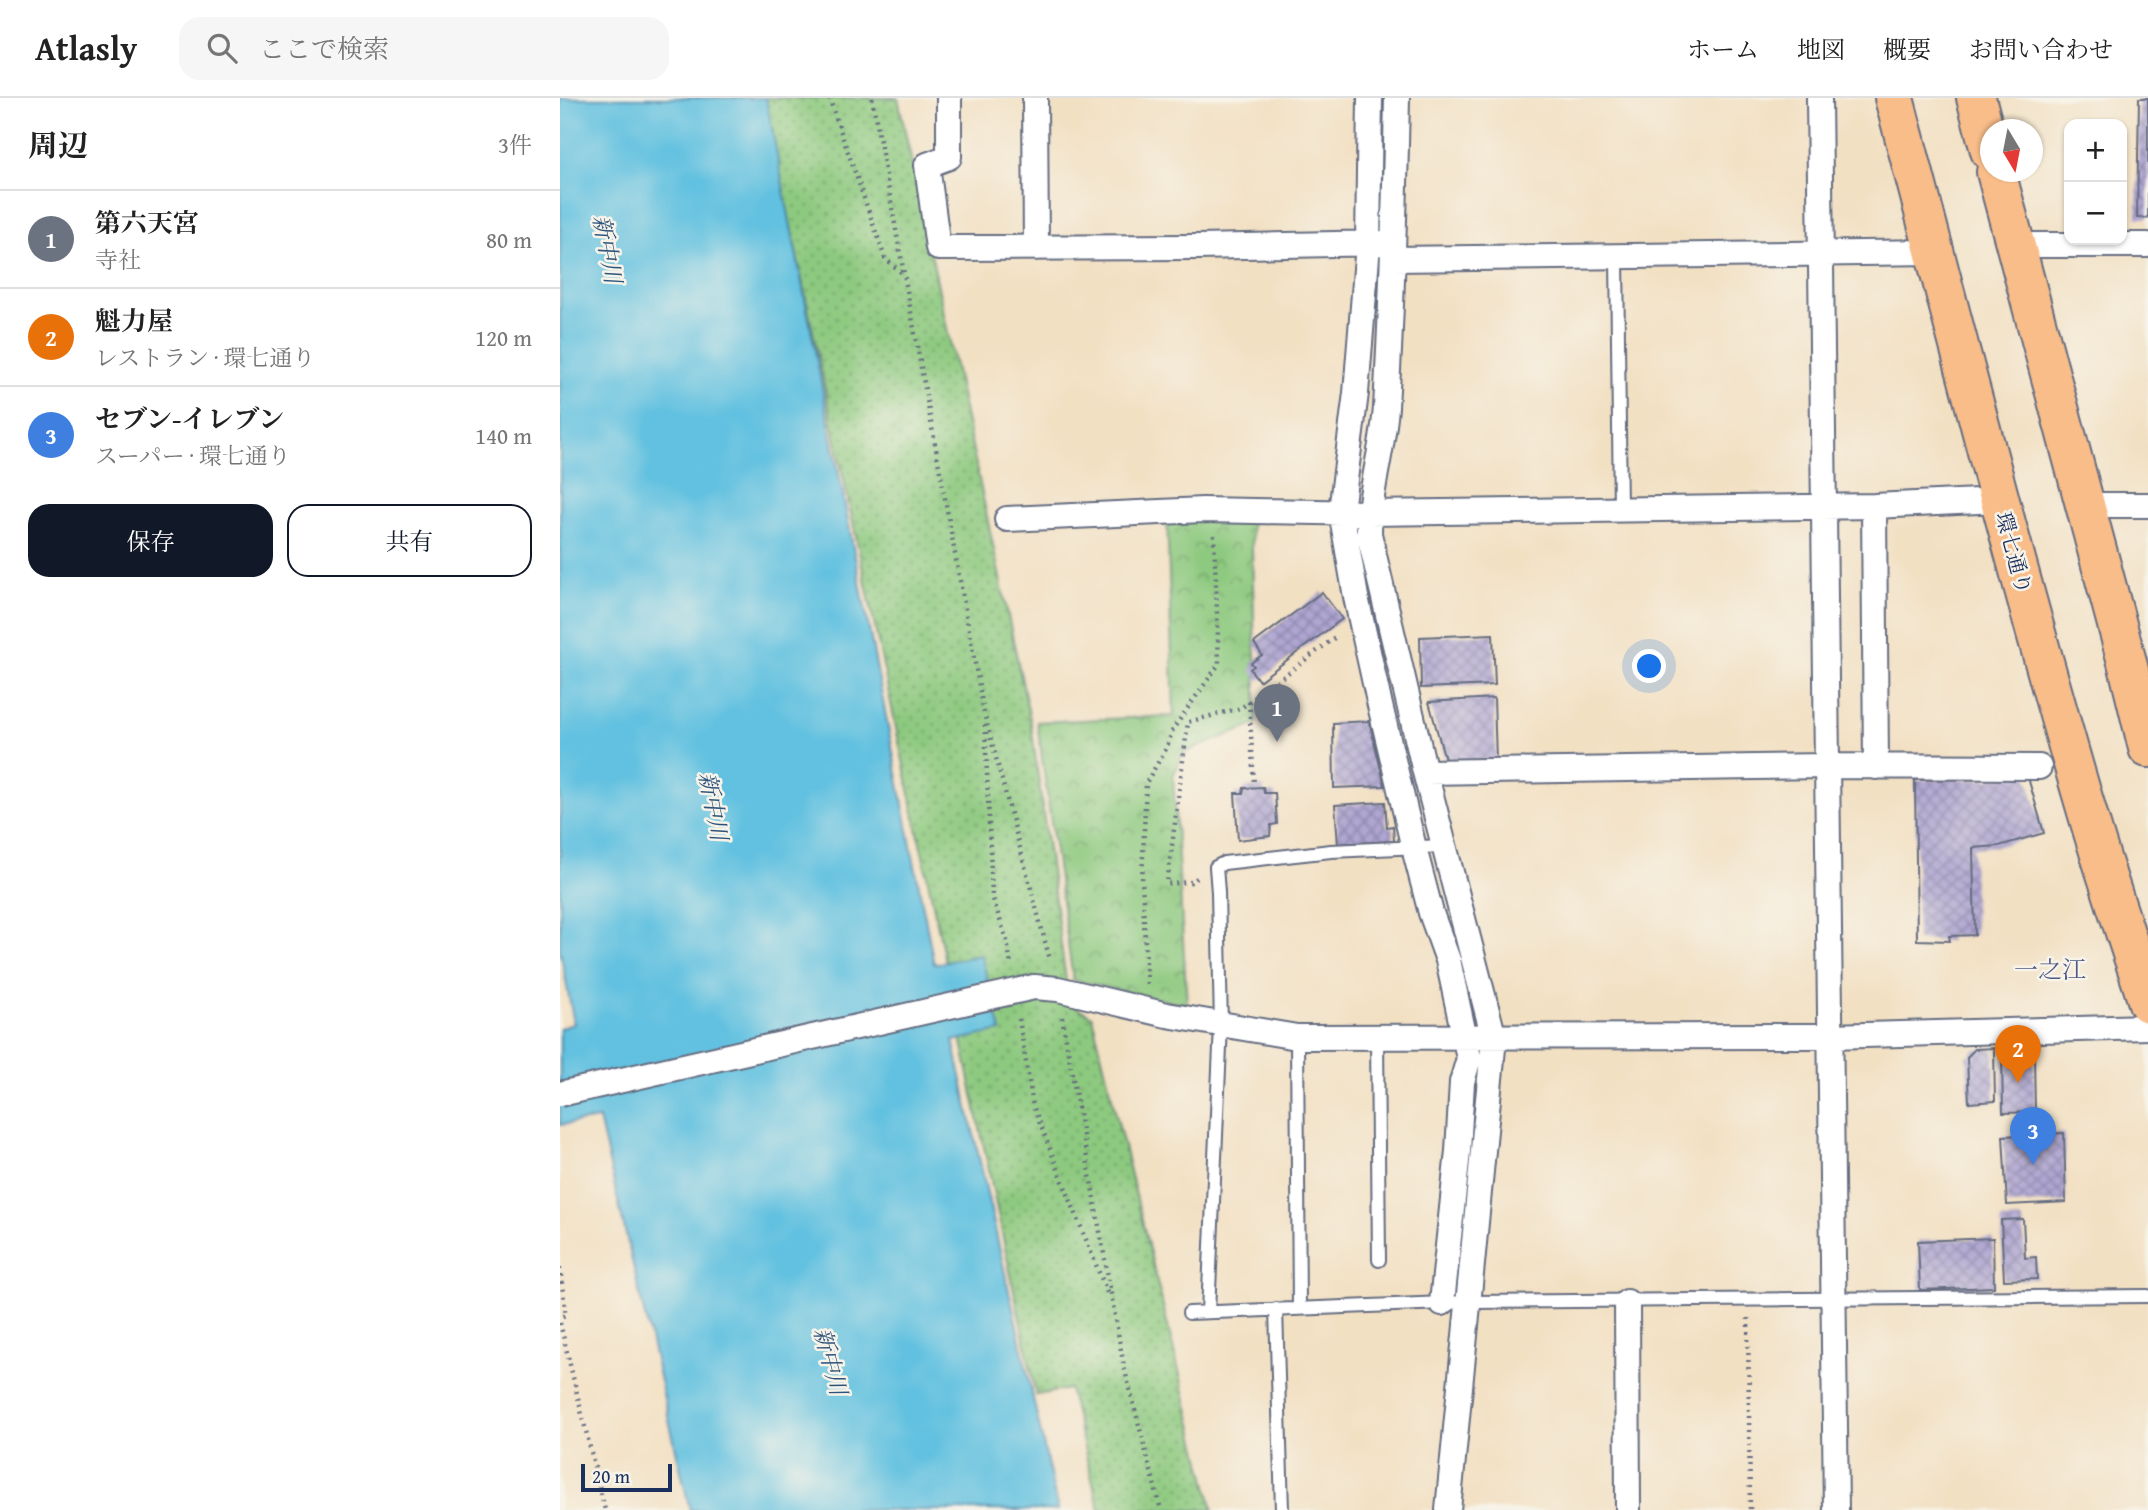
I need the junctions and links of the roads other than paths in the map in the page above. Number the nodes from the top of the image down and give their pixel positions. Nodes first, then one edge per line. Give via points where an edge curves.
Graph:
1 (949, 98) edge
2 (1035, 98) edge
3 (1370, 98) edge
4 (1397, 98) edge
5 (1819, 98) edge
6 (1895, 98) edge
7 (1976, 98) edge
8 (1982, 119) edge
9 (1999, 182) edge
10 (1368, 244) junction
11 (2016, 245) junction
12 (2148, 245) edge
13 (1036, 248) junction
14 (1394, 251) junction
15 (1935, 252) junction
16 (1820, 255) junction
17 (1617, 257) junction
18 (1999, 500) junction
19 (2085, 505) junction
20 (2148, 505) edge
21 (1874, 506) junction
22 (1824, 507) junction
23 (1620, 510) junction
24 (1341, 511) junction
25 (1369, 513) junction
26 (1007, 519) dead end
27 (2148, 748) edge
28 (1827, 766) junction
29 (1876, 767) junction
30 (2039, 767) dead end
31 (1424, 772) junction
32 (1443, 846) junction
33 (1414, 848) junction
34 (2148, 1003) edge
35 (1221, 1025) junction
36 (2148, 1027) edge
37 (1377, 1035) junction
38 (1830, 1036) junction
39 (1297, 1037) junction
40 (1464, 1037) junction
41 (1494, 1038) junction
42 (560, 1094) edge
43 (1379, 1260) dead end
44 (2148, 1296) edge
45 (1833, 1298) junction
46 (1470, 1302) junction
47 (1627, 1302) junction
48 (1442, 1303) junction
49 (1299, 1308) junction
50 (1276, 1309) junction
51 (1208, 1312) junction
52 (1189, 1313) dead end
53 (1282, 1510) edge
54 (1448, 1510) edge
55 (1628, 1510) edge
56 (1836, 1510) edge

1 - 13 street via 949,158 927,165 938,248
2 - 13 street
3 - 10 street
4 - 14 street
5 - 16 street
6 - 15 main road, 環七通り
7 - 8 main road
9 - 11 main road
10 - 13 street
10 - 14 street
10 - 24 street
11 - 12 street
11 - 19 main road
14 - 17 street
14 - 25 street via 1385,412
15 - 16 street
15 - 18 main road, 環七通り
16 - 17 street
16 - 22 street
17 - 23 lane
18 - 21 street
18 - 34 main road, 環七通り via 2091,825
19 - 20 street
19 - 27 main road
21 - 22 street
21 - 29 street
22 - 23 street
22 - 28 street
23 - 25 street
24 - 25 street
24 - 26 street via 1213,510
24 - 33 street
25 - 31 street via 1369,534
28 - 29 street
28 - 31 street
28 - 38 street
29 - 30 street
31 - 32 street
32 - 33 lane
32 - 41 street
33 - 35 lane via 1331,851 1216,867
33 - 40 street via 1448,960
35 - 39 street
35 - 42 street, bridge via 1034,987
35 - 51 lane
36 - 38 street
37 - 39 street
37 - 40 street
37 - 43 lane
38 - 41 street
38 - 45 street
39 - 49 lane
40 - 41 street
40 - 48 street via 1469,1058 1461,1082
41 - 46 street
44 - 45 lane
45 - 47 lane
45 - 56 street
46 - 47 lane
46 - 48 lane
46 - 54 street
47 - 55 street
48 - 49 lane
49 - 50 lane
50 - 51 lane
50 - 53 lane
51 - 52 lane

